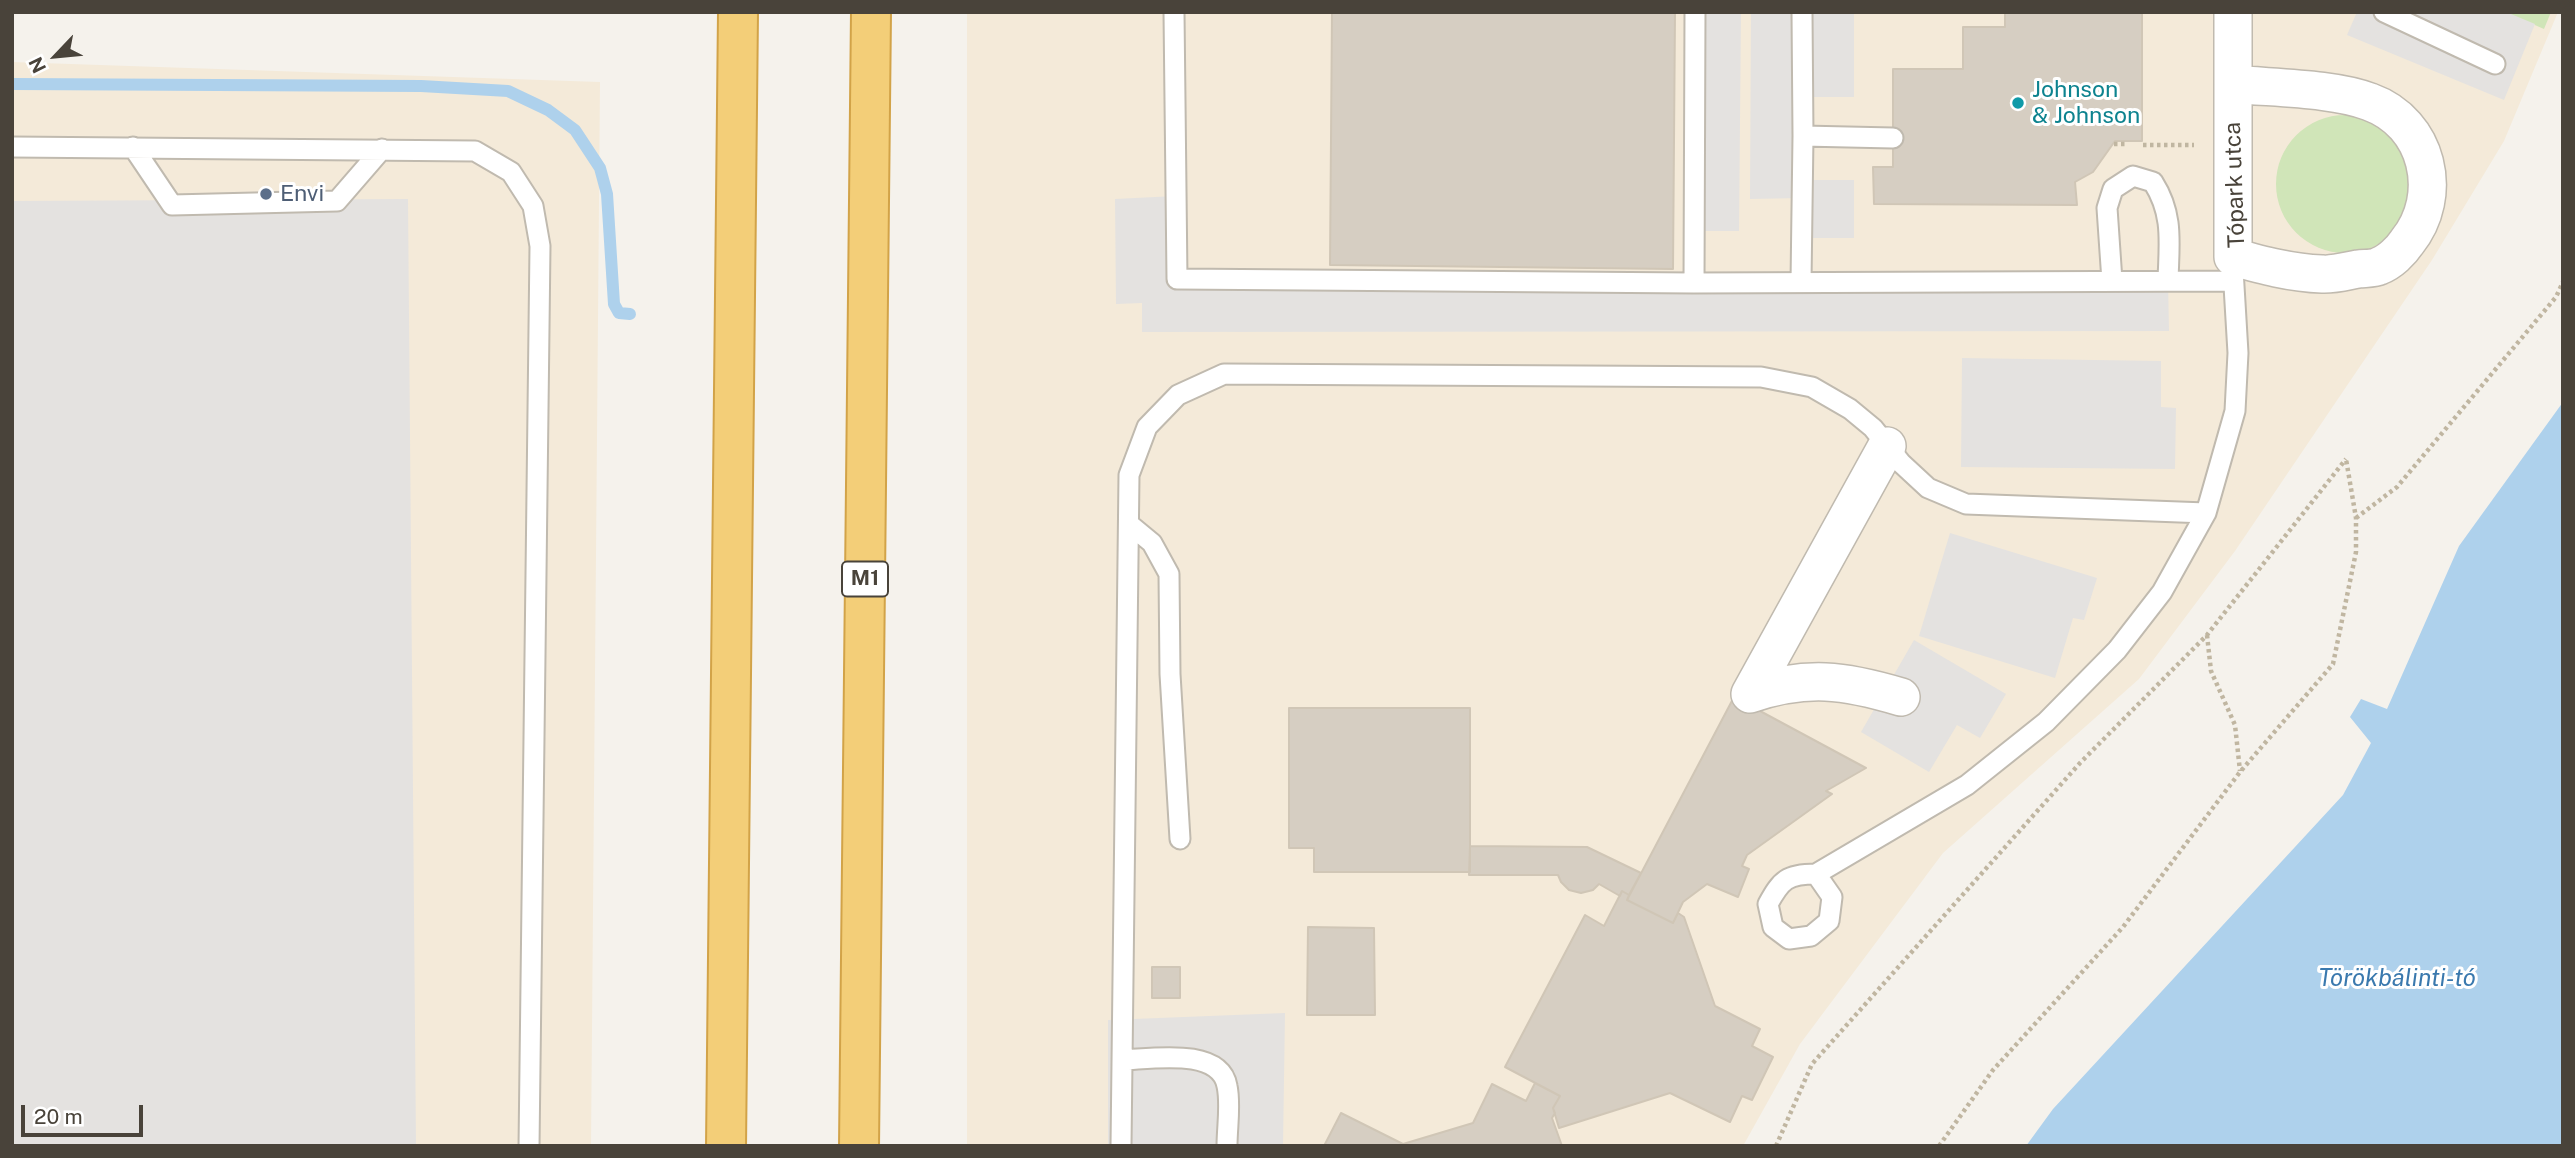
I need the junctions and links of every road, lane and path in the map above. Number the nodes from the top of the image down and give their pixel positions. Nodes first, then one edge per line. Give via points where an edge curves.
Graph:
1 (738, 12) edge
2 (871, 12) edge
3 (1174, 12) edge
4 (1695, 12) edge
5 (1802, 12) edge
6 (2233, 12) edge
7 (2384, 12) edge
8 (2495, 64) dead end
9 (2233, 84) junction
10 (1803, 136) junction
11 (1894, 138) dead end
12 (2114, 144) dead end
13 (2233, 146) junction
14 (12, 147) edge
15 (132, 147) junction
16 (382, 149) junction
17 (2233, 269) junction
18 (2112, 281) junction
19 (2168, 281) junction
20 (1694, 282) junction
21 (1801, 282) junction
22 (2563, 282) edge
23 (1887, 446) junction
24 (2206, 513) junction
25 (2356, 518) junction
26 (1129, 524) junction
27 (2207, 635) junction
28 (1901, 697) dead end
29 (2240, 772) junction
30 (1180, 839) dead end
31 (1816, 874) dead end
32 (1122, 1060) junction
33 (529, 1146) edge
34 (726, 1146) edge
35 (859, 1146) edge
36 (1121, 1146) edge
37 (1227, 1146) edge
38 (1776, 1146) edge
39 (1939, 1146) edge

1 - 34 highway
2 - 35 highway, M1
3 - 20 lane via 1177,279
4 - 20 lane
5 - 10 lane
6 - 9 street, Tópark utca
7 - 8 lane
9 - 13 street, Tópark utca
9 - 17 street, Tópark utca via 2337,94 2371,102 2401,120 2418,146 2428,176 2426,206 2418,229 2400,252 2380,266 2324,275 2270,267
10 - 11 lane
10 - 21 lane
12 - 13 path
13 - 17 street, Tópark utca
14 - 15 lane
15 - 16 lane
15 - 16 lane via 172,205 337,201
16 - 33 lane via 475,151 511,172 533,206 540,246
17 - 19 lane
17 - 24 lane via 2238,353 2235,411
18 - 19 lane
18 - 19 lane via 2107,208 2113,189 2133,176 2153,182 2164,199 2169,217
18 - 21 lane
20 - 21 lane
22 - 25 path via 2556,297 2397,486
23 - 24 lane via 1928,488 1966,504
23 - 26 lane via 1850,409 1812,387 1761,377 1224,374 1178,395 1147,427 1129,475
23 - 28 street via 1750,694 1776,685 1823,680
24 - 31 lane via 2162,592 2117,650 2046,722 1967,785
25 - 27 path via 2346,459
25 - 29 path via 2356,552 2333,664
26 - 30 lane via 1152,542 1169,575
26 - 32 lane
27 - 29 path via 2211,671 2235,725
27 - 38 path via 2080,763 1812,1065
29 - 39 path via 2123,927 1993,1070
32 - 36 lane
32 - 37 lane via 1201,1059 1220,1069 1227,1086

